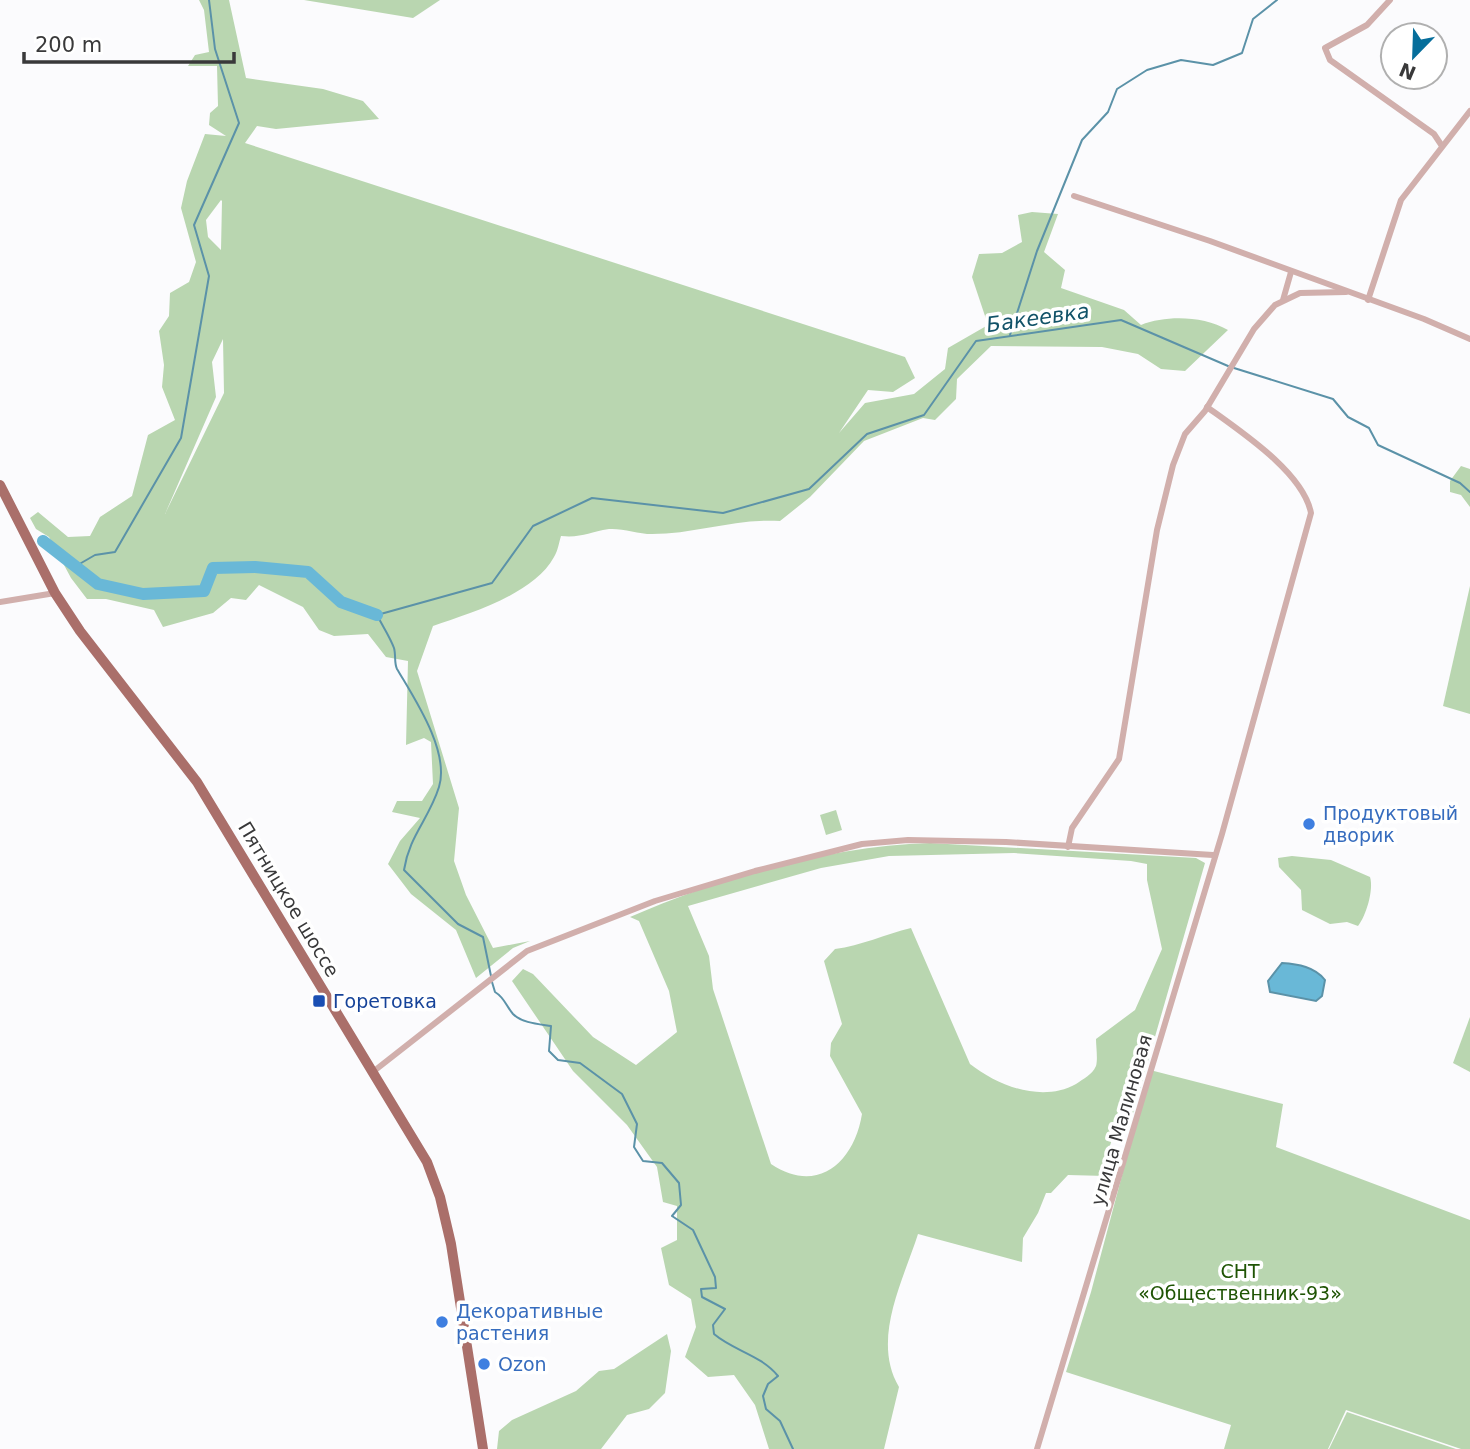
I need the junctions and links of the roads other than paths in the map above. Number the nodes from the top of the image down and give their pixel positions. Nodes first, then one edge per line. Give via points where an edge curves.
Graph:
1 (1390, 0) edge
2 (1470, 111) edge
3 (1442, 146) junction
4 (1074, 196) dead end
5 (1291, 272) junction
6 (1346, 292) junction
7 (1283, 300) junction
8 (1368, 300) junction
9 (1470, 339) edge
10 (1207, 407) junction
11 (0, 485) edge
12 (55, 593) junction
13 (0, 603) edge
14 (1068, 847) junction
15 (1213, 855) junction
16 (374, 1071) junction
17 (482, 1448) edge
18 (1037, 1449) edge

1 - 3 street via 1367,25 1325,48 1330,60 1434,134
2 - 3 street
3 - 8 street via 1401,200
4 - 5 street
5 - 6 street
5 - 7 street
6 - 7 street via 1312,291
6 - 8 street
7 - 10 street via 1254,329
8 - 9 street
10 - 14 street via 1185,434 1173,465 1157,530 1119,759 1072,828
10 - 15 street, улица Малиновая via 1286,471 1308,497 1311,513
11 - 12 main road, Пятницкое шоссе
12 - 13 street
12 - 16 main road, Пятницкое шоссе via 197,782
14 - 15 street
14 - 16 street via 931,840 862,844 655,901 527,951
15 - 18 street, улица Малиновая
16 - 17 main road, Пятницкое шоссе via 427,1162 440,1197

